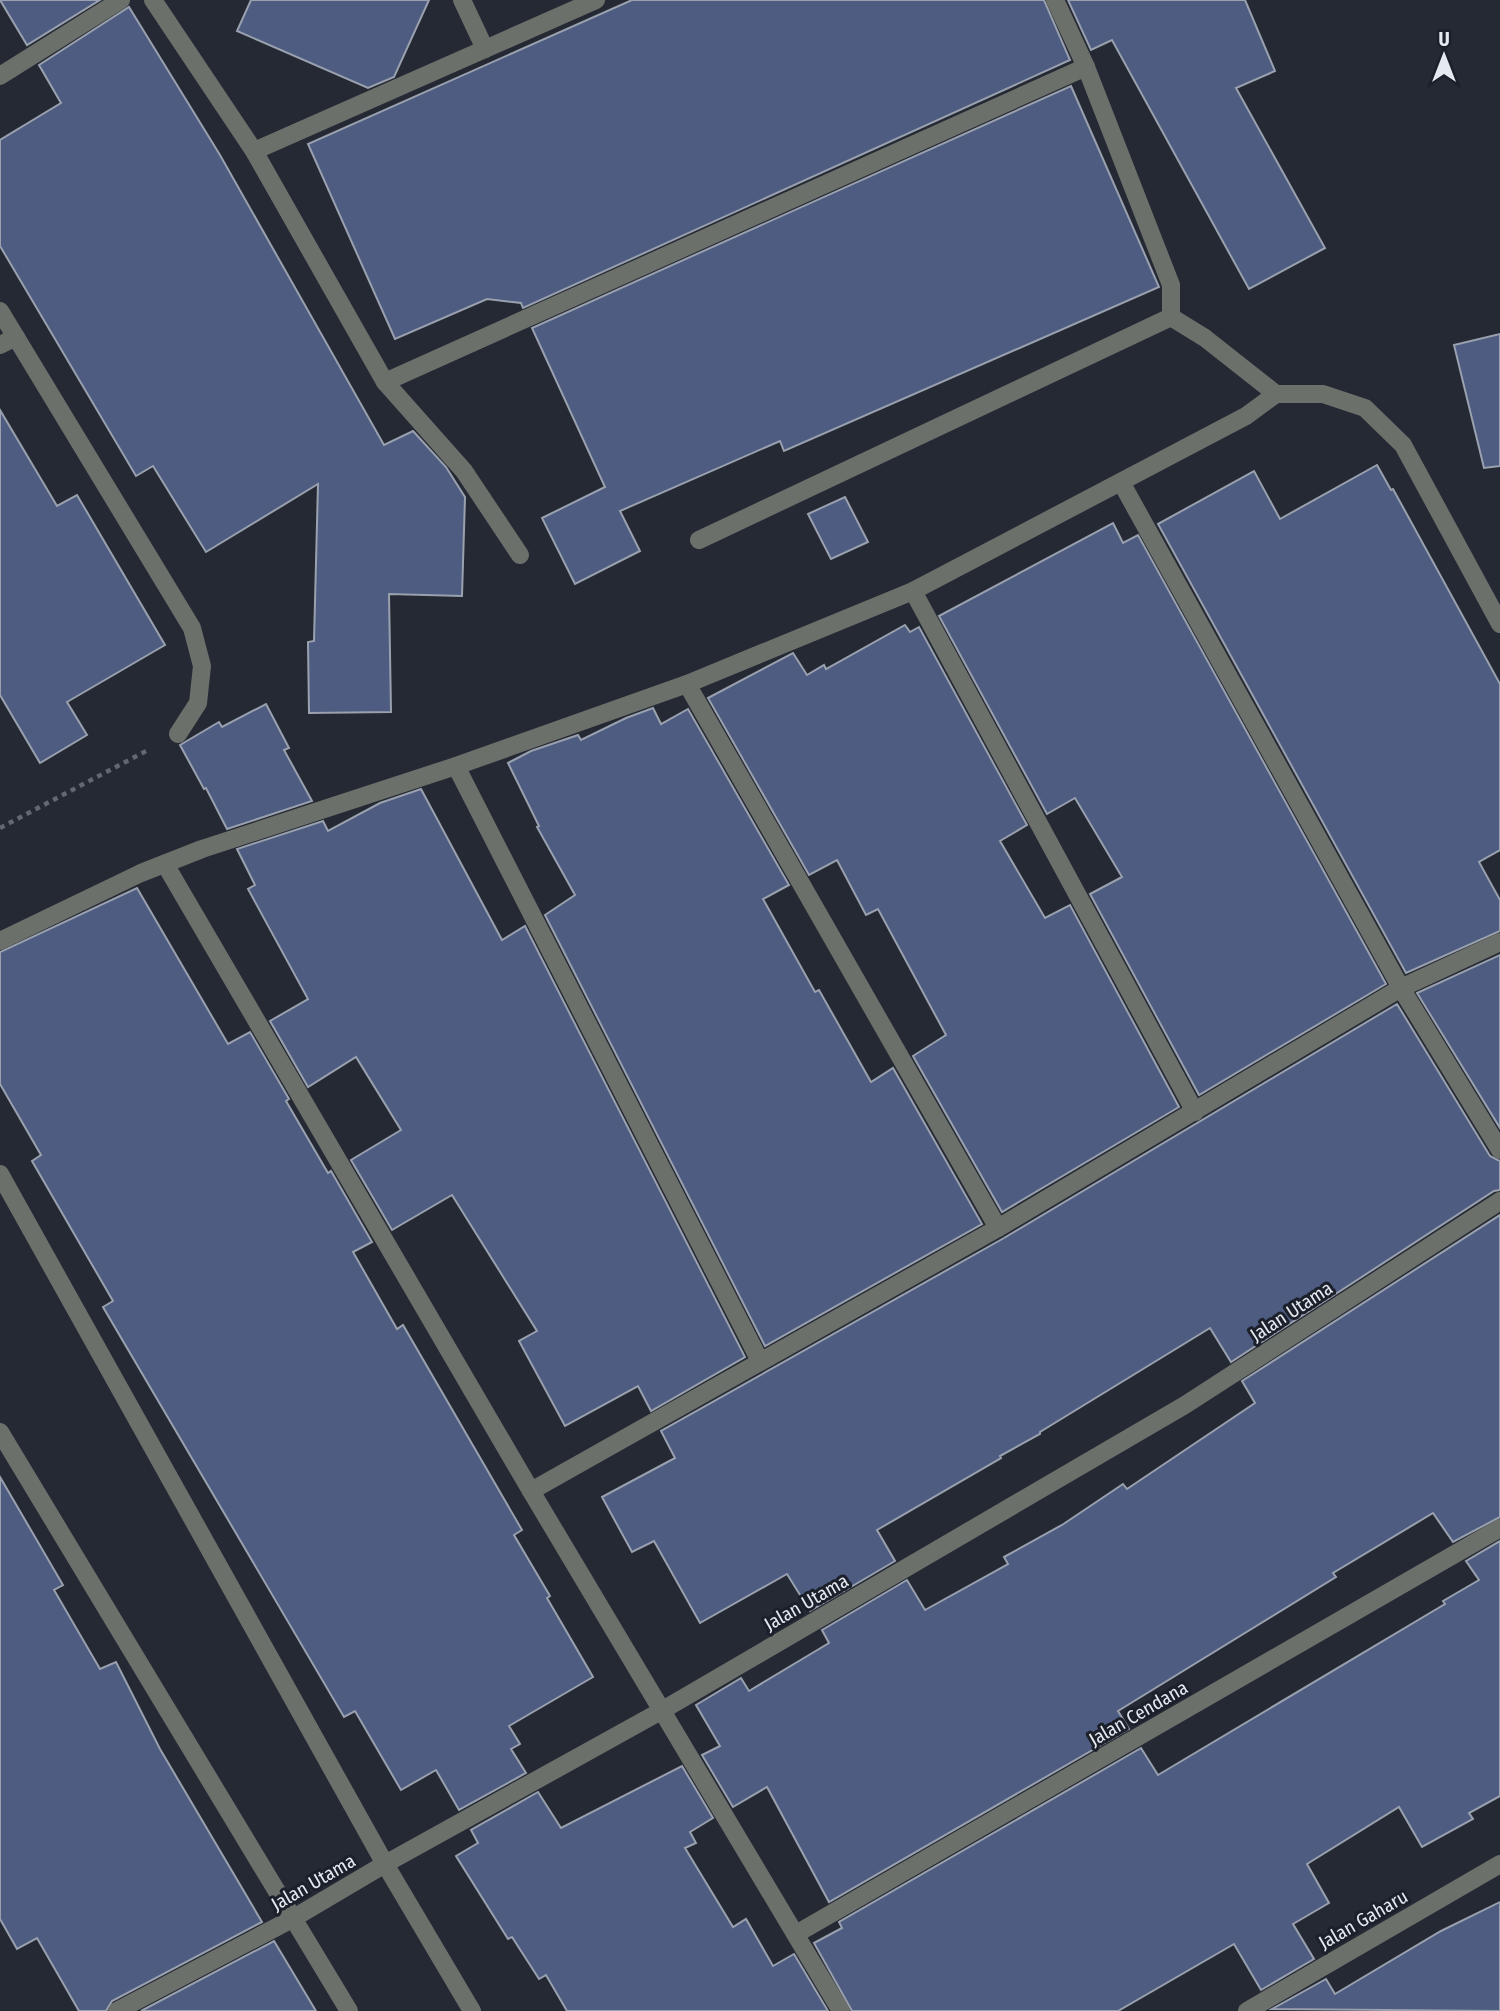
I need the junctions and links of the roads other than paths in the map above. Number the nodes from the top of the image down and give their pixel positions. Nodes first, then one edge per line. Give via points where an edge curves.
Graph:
1 (121, 0) edge
2 (153, 0) edge
3 (462, 0) edge
4 (596, 0) edge
5 (1055, 0) edge
6 (485, 49) junction
7 (1086, 67) junction
8 (0, 76) edge
9 (254, 151) junction
10 (0, 312) edge
11 (1171, 317) junction
12 (8, 341) edge
13 (385, 382) junction
14 (1276, 394) junction
15 (1121, 482) junction
16 (699, 540) dead end
17 (520, 555) dead end
18 (913, 591) junction
19 (1500, 624) edge
20 (687, 684) junction
21 (178, 734) road end
22 (456, 766) junction
23 (165, 864) junction
24 (0, 941) edge
25 (1500, 942) edge
26 (1401, 988) junction
27 (1195, 1112) junction
28 (1500, 1150) edge
29 (0, 1174) edge
30 (1500, 1201) edge
31 (998, 1228) junction
32 (760, 1361) junction
33 (0, 1432) edge
34 (531, 1491) junction
35 (1500, 1528) edge
36 (661, 1711) junction
37 (385, 1864) junction
38 (1500, 1864) edge
39 (292, 1919) junction
40 (796, 1934) junction
41 (117, 2011) edge
42 (349, 2011) edge
43 (472, 2011) edge
44 (841, 2011) edge
45 (1247, 2011) edge

1 - 8 street
2 - 9 street
3 - 6 street
4 - 6 street
5 - 7 street
6 - 9 street
7 - 11 street via 1171,285
7 - 13 street
9 - 13 street
10 - 12 street
11 - 14 street
11 - 16 street
12 - 21 street via 192,628 202,666 198,703
13 - 17 street via 464,471
14 - 15 street
14 - 19 street via 1323,394 1365,408 1403,445
15 - 18 street
15 - 26 street
18 - 20 street
18 - 27 street
20 - 22 street
20 - 31 street
22 - 23 street
22 - 32 street
23 - 24 street
23 - 34 street
25 - 26 street
26 - 27 street
26 - 28 street
27 - 31 street
29 - 37 street
30 - 36 street, Jalan Utama via 1185,1405
31 - 32 street
32 - 34 street
33 - 39 street
34 - 36 street
35 - 40 street, Jalan Cendana
36 - 37 street, Jalan Utama
36 - 40 street
37 - 39 street, Jalan Utama
37 - 43 street
38 - 45 street, Jalan Gaharu
39 - 41 street, Jalan Utama
39 - 42 street
40 - 44 street

